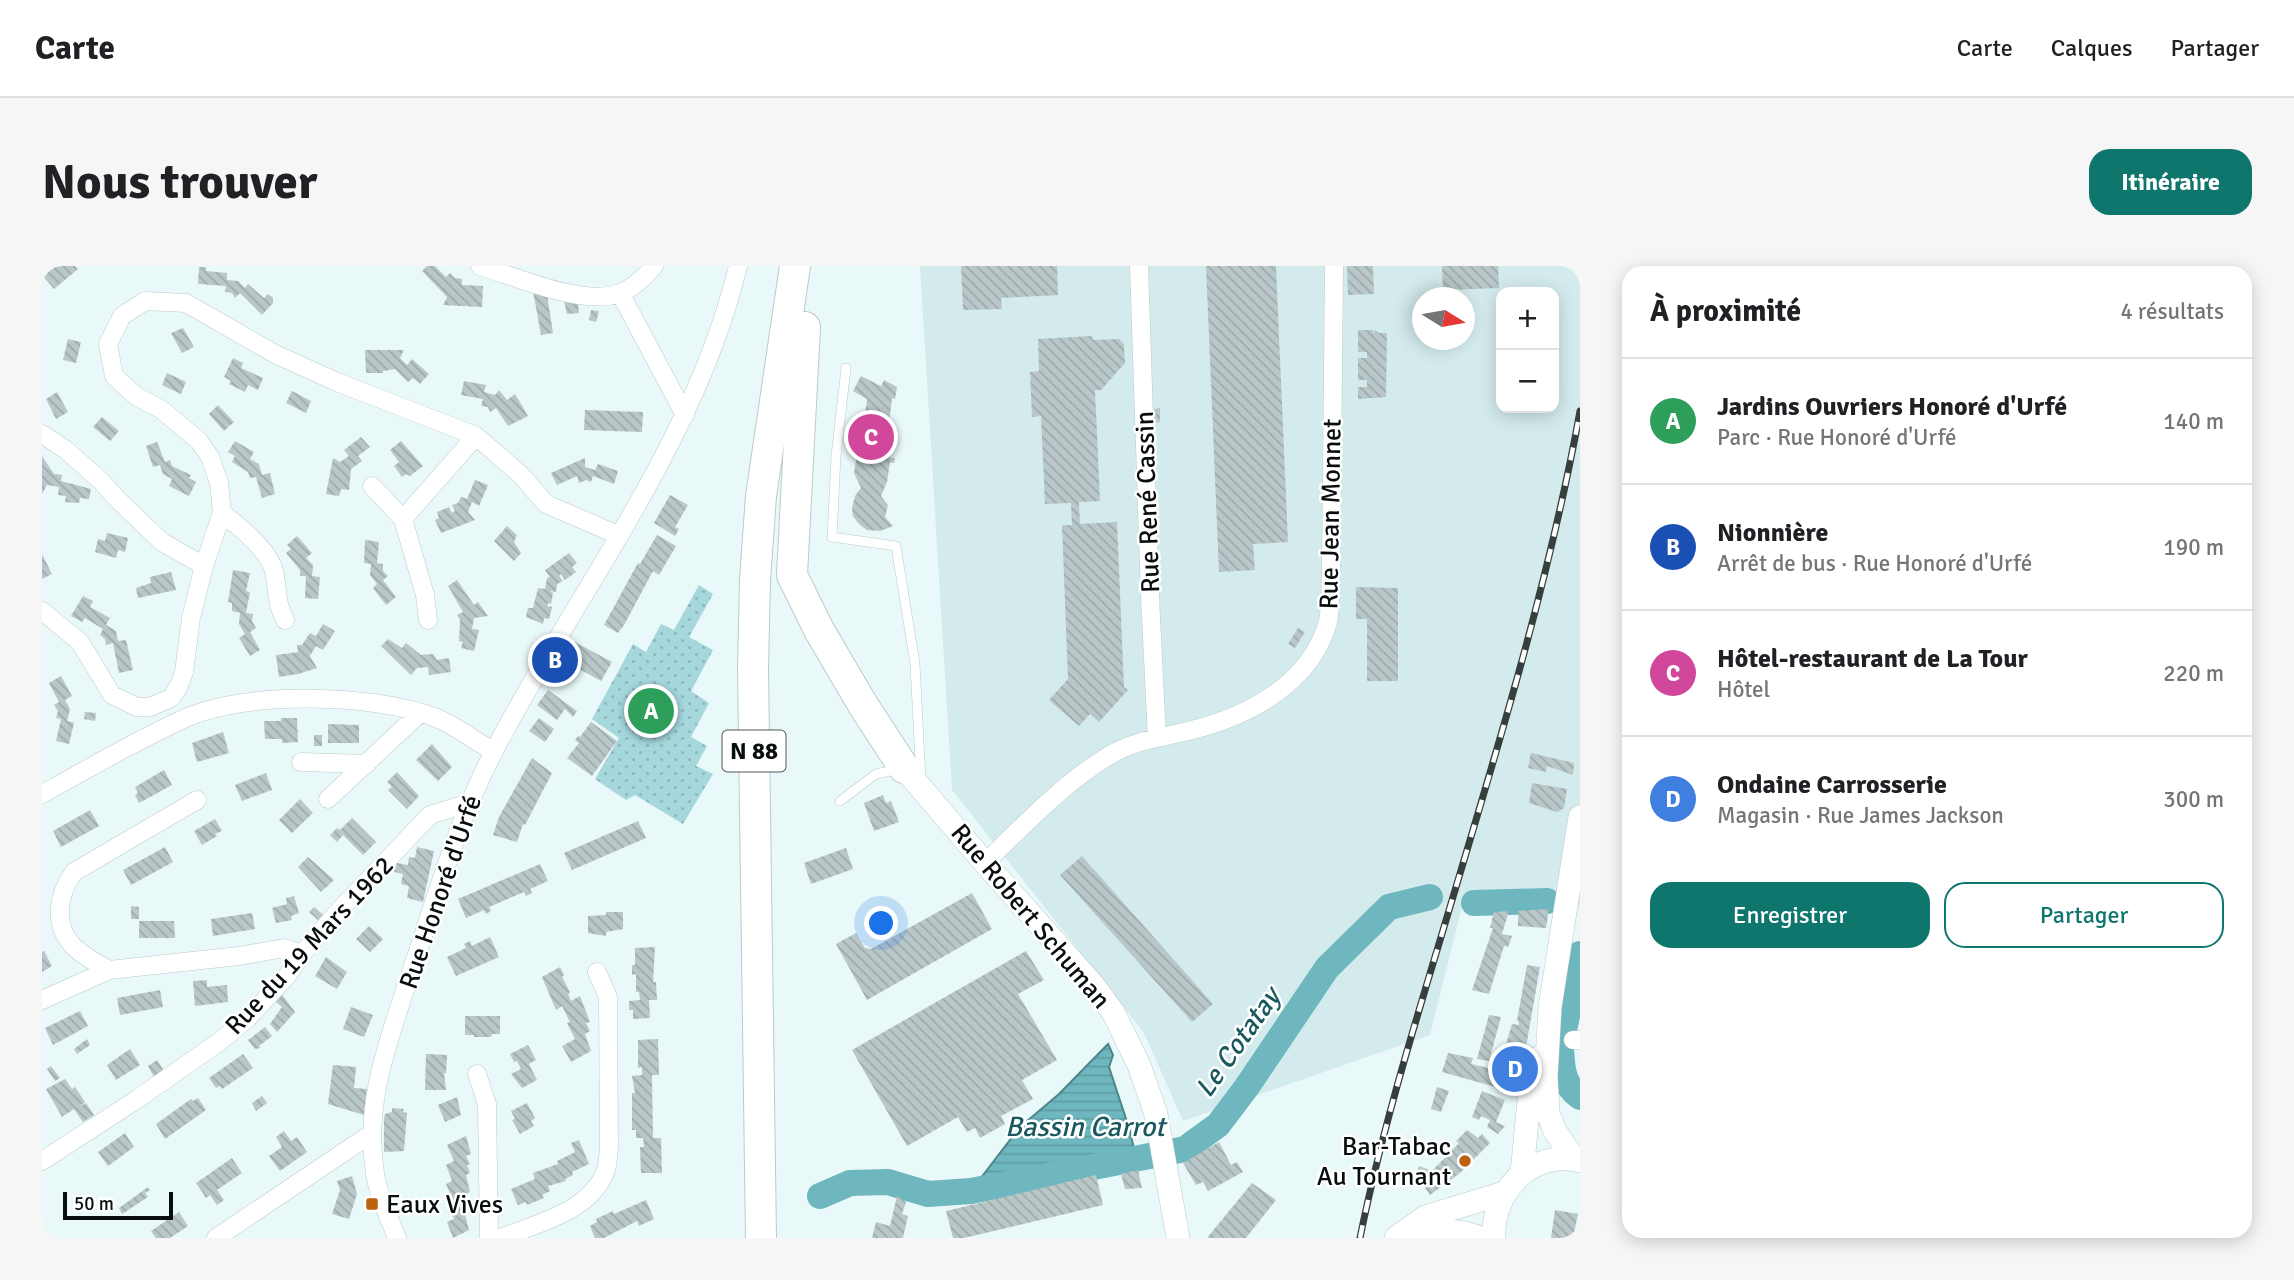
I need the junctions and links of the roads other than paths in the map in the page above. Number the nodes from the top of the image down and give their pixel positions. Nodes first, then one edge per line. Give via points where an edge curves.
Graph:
1 (480, 266) edge
2 (654, 266) edge
3 (738, 266) edge
4 (795, 266) edge
5 (815, 266) edge
6 (1139, 266) edge
7 (1334, 266) edge
8 (620, 293) junction
9 (805, 327) junction
10 (846, 368) dead end
11 (685, 415) junction
12 (42, 434) edge
13 (476, 436) junction
14 (372, 486) dead end
15 (222, 513) junction
16 (403, 519) junction
17 (618, 535) junction
18 (204, 566) junction
19 (42, 611) edge
20 (285, 620) dead end
21 (428, 621) dead end
22 (420, 713) junction
23 (1157, 738) junction
24 (494, 752) junction
25 (301, 762) dead end
26 (367, 764) junction
27 (913, 778) junction
28 (42, 794) edge
29 (328, 799) dead end
30 (197, 800) dead end
31 (840, 801) dead end
32 (469, 803) junction
33 (1580, 817) edge
34 (985, 863) junction
35 (302, 954) junction
36 (109, 970) junction
37 (597, 972) dead end
38 (42, 1000) edge
39 (1550, 1007) junction
40 (477, 1073) dead end
41 (371, 1134) junction
42 (42, 1160) edge
43 (1577, 1160) edge
44 (1522, 1173) junction
45 (1504, 1193) junction
46 (216, 1238) edge
47 (397, 1238) edge
48 (489, 1238) edge
49 (501, 1238) edge
50 (761, 1238) edge
51 (779, 1238) edge
52 (1178, 1238) edge
53 (1396, 1238) edge
54 (1412, 1238) edge
55 (1480, 1238) edge
56 (1494, 1238) edge

1 - 8 street via 563,292 596,298
2 - 8 street
3 - 11 street, Rue Honoré d'Urfé
4 - 50 highway, N 88 via 761,496 755,580
5 - 9 highway, N 88
6 - 23 street, Rue René Cassin
7 - 23 street, Rue Jean Monnet via 1328,621 1313,656 1291,682 1256,706 1218,724
8 - 11 street
9 - 27 highway via 792,575 863,705
9 - 51 highway, N 88 via 780,514 772,618
10 - 27 lane via 832,537 896,546 915,664
11 - 17 street, Rue Honoré d'Urfé
12 - 18 street via 101,481 162,542
13 - 15 street via 275,354 186,303 145,301 122,316 108,344 114,376 198,440 219,483
13 - 16 street
13 - 17 street via 546,504
14 - 16 street
15 - 18 street
15 - 20 street via 249,533 274,569 278,607
16 - 21 street
17 - 24 street, Rue Honoré d'Urfé
18 - 19 street via 179,686 171,698 150,707 137,707 112,695 80,642
22 - 24 street via 437,718
22 - 26 street
22 - 28 street via 390,705 339,701 259,701 226,706 190,716
23 - 34 street, Rue Jean Monnet via 1112,754 1077,779
24 - 32 street, Rue Honoré d'Urfé
25 - 26 street
26 - 29 street
27 - 31 lane via 876,774
27 - 34 main road, Rue Robert Schuman
30 - 36 street via 74,872 64,888 60,918 71,944
32 - 35 street, Rue du 19 Mars 1962 via 430,815
32 - 41 street, Rue Honoré d'Urfé via 377,1077
33 - 39 main road
34 - 52 main road, Rue Robert Schuman via 1113,1012 1139,1065 1162,1138
35 - 36 street via 284,948
35 - 42 street, Rue du 19 Mars 1962 via 248,1018 219,1042
36 - 38 street
37 - 49 street via 608,997 606,1171 580,1205
39 - 43 main road via 1548,1114
39 - 44 main road via 1530,1090
40 - 48 street via 487,1104
41 - 46 street
41 - 47 street, Rue Honoré d'Urfé via 375,1175
43 - 44 main road via 1538,1164
44 - 45 main road
45 - 53 main road via 1425,1217
45 - 56 main road via 1496,1209
54 - 55 main road via 1451,1230

